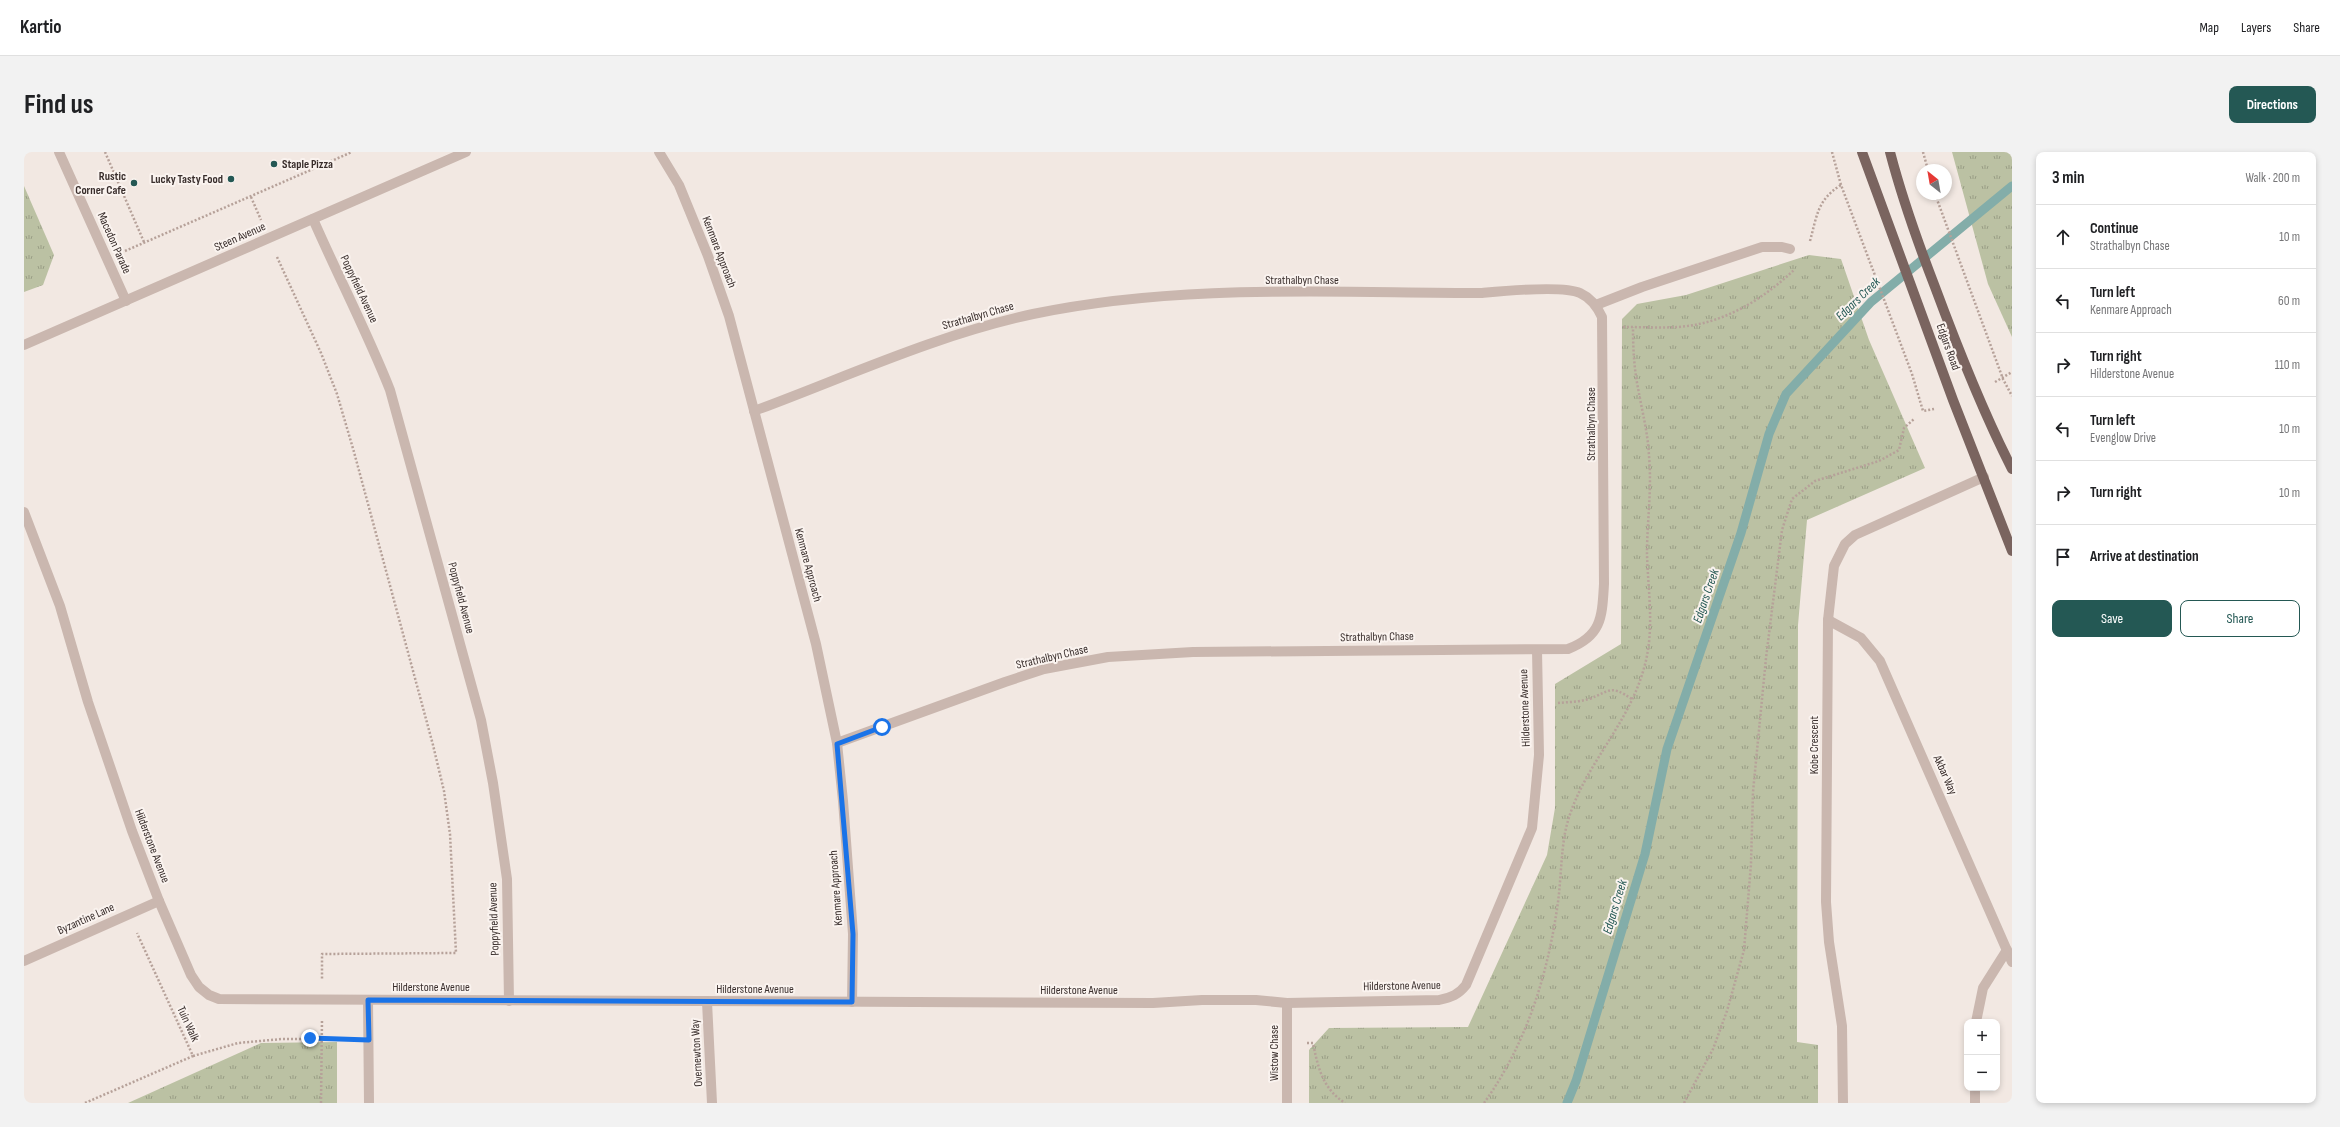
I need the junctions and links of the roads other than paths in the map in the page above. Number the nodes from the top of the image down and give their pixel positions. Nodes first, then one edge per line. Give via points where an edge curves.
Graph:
1 (60, 152) edge
2 (466, 152) edge
3 (659, 152) edge
4 (1862, 152) edge
5 (1890, 152) edge
6 (313, 219) junction
7 (1790, 249) dead end
8 (126, 301) junction
9 (1596, 305) junction
10 (24, 345) edge
11 (754, 411) junction
12 (2012, 469) edge
13 (1984, 477) junction
14 (24, 512) edge
15 (2012, 551) edge
16 (1828, 620) junction
17 (1537, 650) junction
18 (837, 744) junction
19 (159, 901) junction
20 (2007, 950) junction
21 (24, 961) edge
22 (2012, 962) edge
23 (368, 1000) junction
24 (509, 1001) junction
25 (707, 1002) junction
26 (852, 1002) junction
27 (1287, 1003) junction
28 (1977, 1019) edge
29 (1975, 1091) edge
30 (369, 1103) edge
31 (712, 1103) edge
32 (1286, 1103) edge
33 (1843, 1103) edge
34 (1975, 1103) edge

1 - 8 street, Macedon Parade
2 - 6 street, Steen Avenue
3 - 11 street, Kenmare Approach via 678,185 708,256 729,316
4 - 13 main road, Edgars Road
5 - 12 main road, Edgars Road via 1910,221 1952,334 1975,391
6 - 8 street, Steen Avenue
6 - 24 street, Poppyfield Avenue via 390,390 481,720 507,879
7 - 9 street via 1762,247
8 - 10 street, Steen Avenue
9 - 11 street, Strathalbyn Chase via 1579,293 1569,290 1190,295 1105,302 1033,314 955,335
9 - 17 street, Strathalbyn Chase via 1604,328 1602,612 1592,636 1582,644 1568,649
11 - 18 street, Kenmare Approach via 816,644
13 - 15 main road, Edgars Road
13 - 16 street, Kobe Crescent via 1866,529 1845,544 1834,566
14 - 19 street, Hilderstone Avenue via 60,606 88,702
16 - 20 street, Akbar Way via 1861,638 1880,661
16 - 33 street, Kobe Crescent via 1826,902 1829,942 1842,1026
17 - 18 street, Strathalbyn Chase via 1193,652 1108,657 1044,669
17 - 27 street, Hilderstone Avenue via 1540,755 1532,828 1466,985 1460,993 1439,1000
18 - 26 street, Kenmare Approach via 853,934
19 - 21 street, Byzantine Lane
19 - 23 street, Hilderstone Avenue via 191,975 199,987 209,995 219,999 239,1000
20 - 22 street, Akbar Way
20 - 28 street via 1983,988
23 - 24 street, Hilderstone Avenue
23 - 30 street
24 - 25 street, Hilderstone Avenue
25 - 26 street, Hilderstone Avenue
25 - 31 street, Overnewton Way
26 - 27 street, Hilderstone Avenue via 1154,1003 1256,1000
27 - 32 street, Wistow Chase
29 - 34 street

